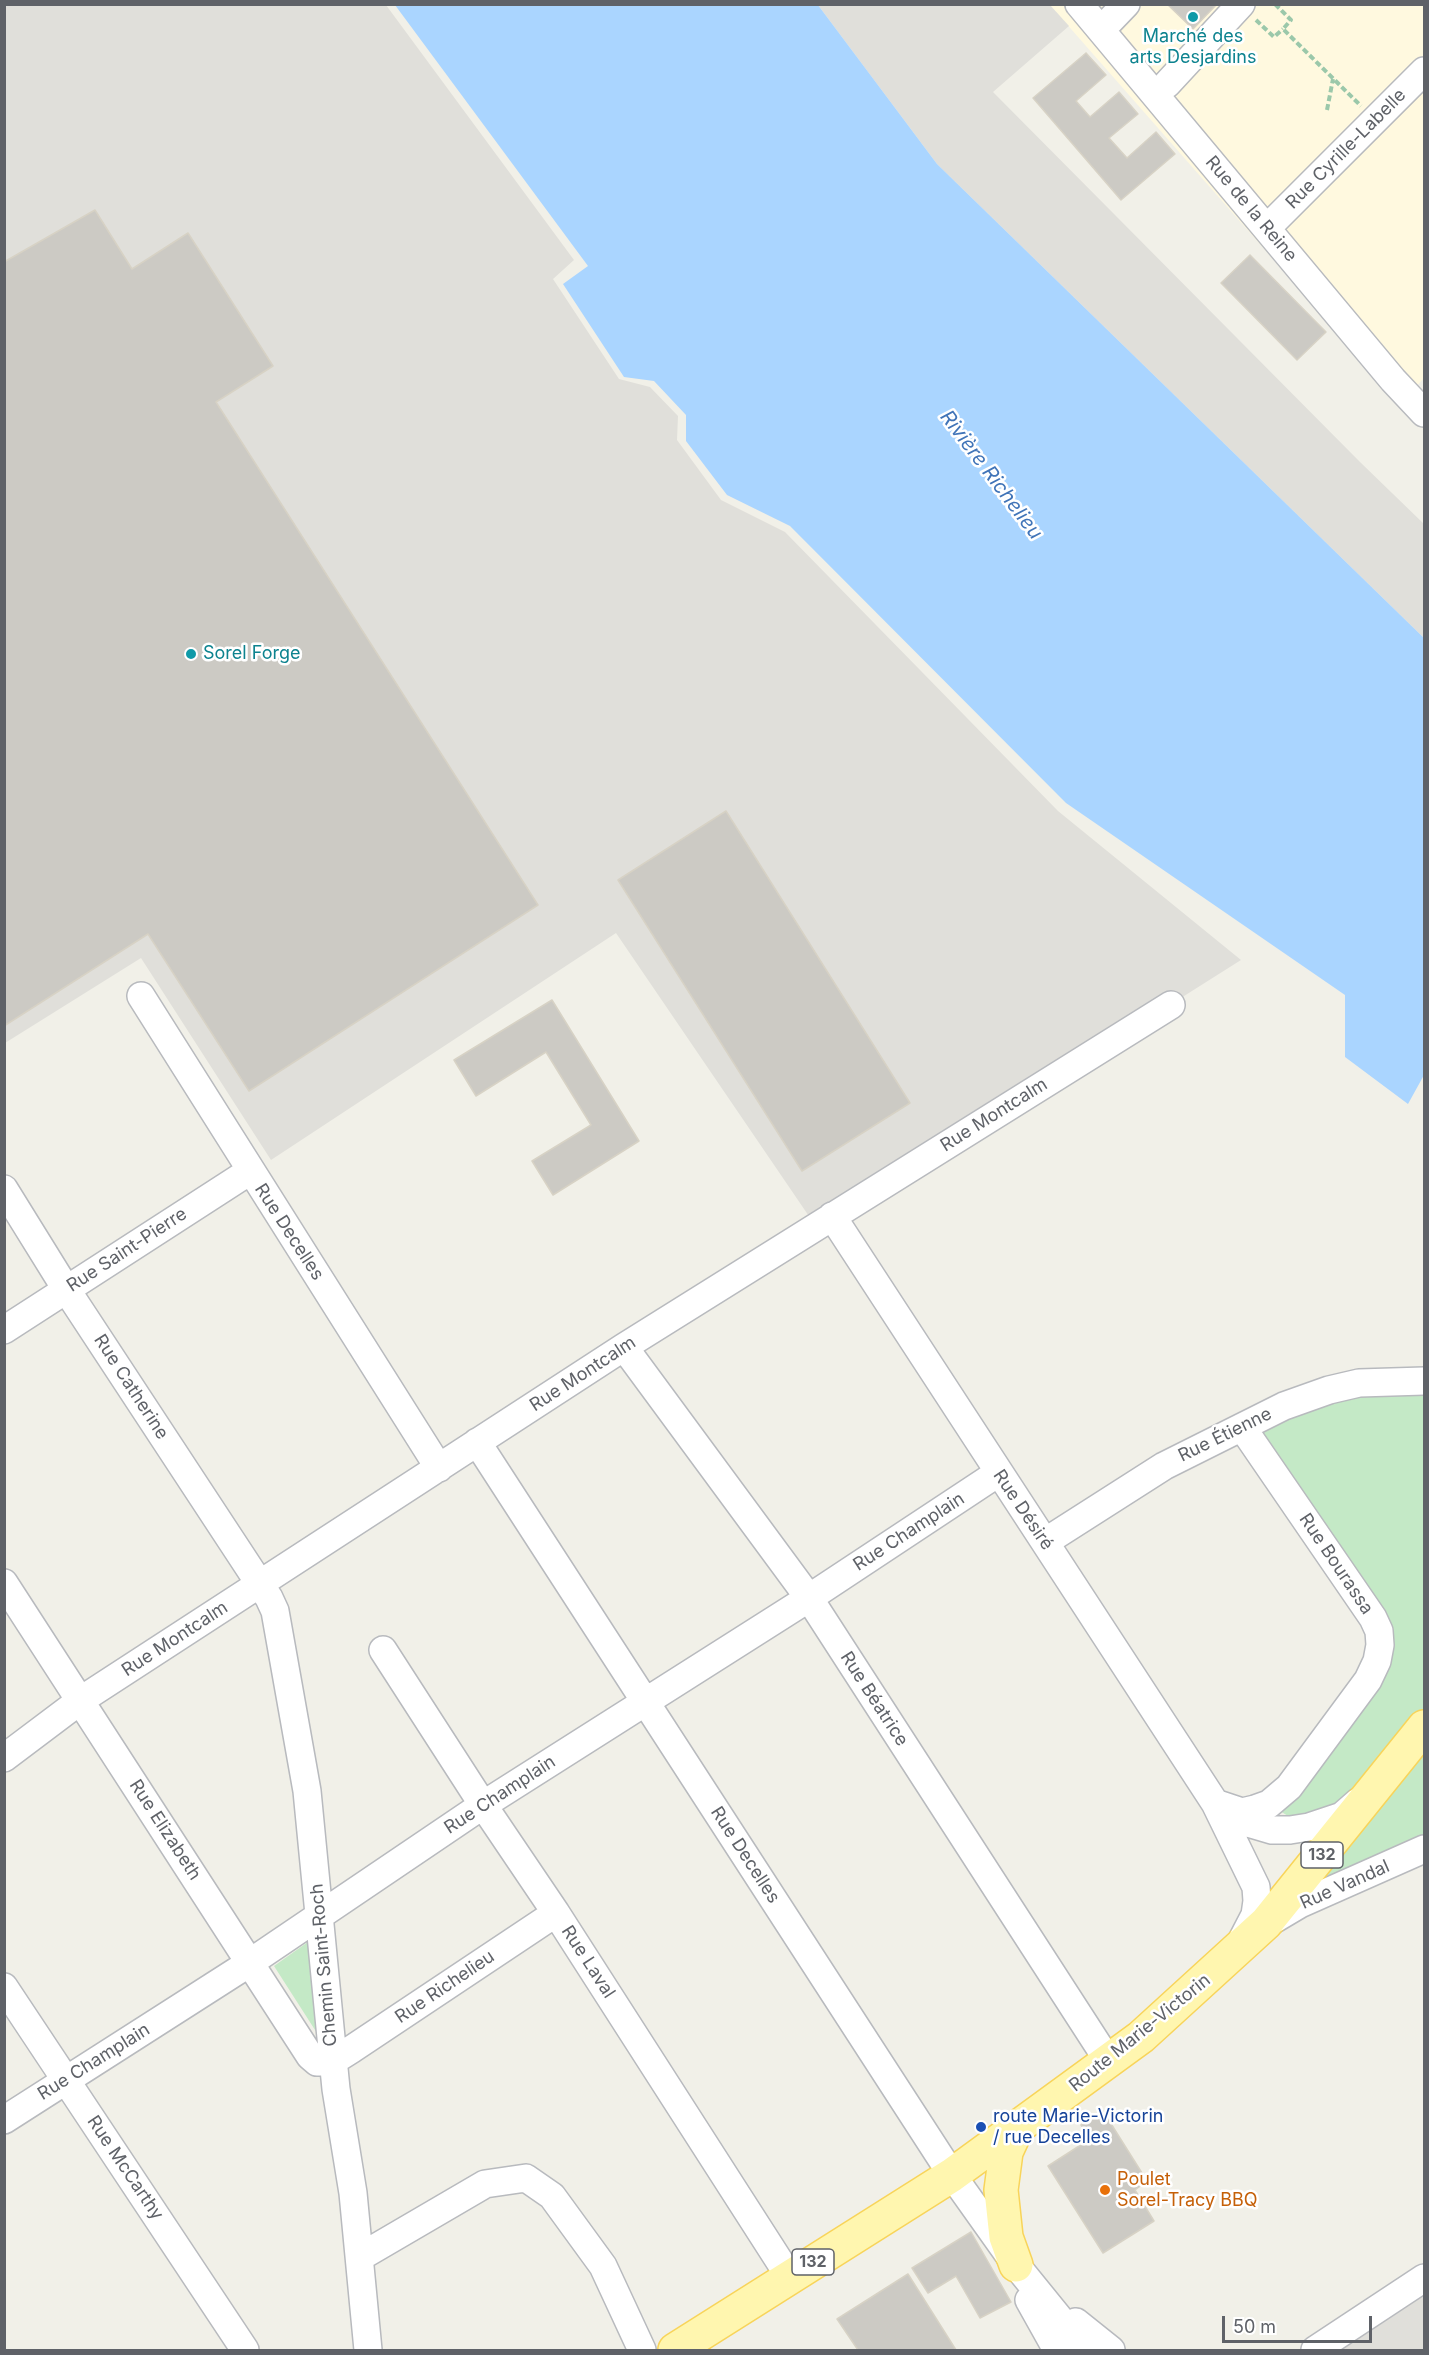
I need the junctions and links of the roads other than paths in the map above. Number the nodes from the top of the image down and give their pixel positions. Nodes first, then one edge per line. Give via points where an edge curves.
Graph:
1 (1079, 4) edge
2 (1126, 4) edge
3 (1241, 5) edge
4 (1102, 29) junction
5 (1425, 71) edge
6 (1167, 84) dead end
7 (1266, 228) junction
8 (1420, 398) edge
9 (141, 996) dead end
10 (1171, 1005) dead end
11 (250, 1171) junction
12 (4, 1189) edge
13 (832, 1216) junction
14 (66, 1289) junction
15 (4, 1330) edge
16 (624, 1347) junction
17 (1425, 1381) edge
18 (1242, 1426) junction
19 (477, 1442) junction
20 (439, 1467) junction
21 (998, 1473) junction
22 (1045, 1542) junction
23 (4, 1583) edge
24 (260, 1584) junction
25 (809, 1598) junction
26 (383, 1650) dead end
27 (81, 1700) junction
28 (645, 1702) junction
29 (1425, 1727) edge
30 (4, 1758) edge
31 (1377, 1786) junction
32 (1215, 1803) junction
33 (483, 1805) junction
34 (1425, 1849) edge
35 (556, 1913) junction
36 (320, 1915) junction
37 (1266, 1923) junction
38 (1233, 1956) junction
39 (251, 1962) junction
40 (4, 1987) edge
41 (333, 2061) junction
42 (1109, 2062) junction
43 (66, 2080) junction
44 (4, 2120) edge
45 (1017, 2128) junction
46 (952, 2175) junction
47 (360, 2257) junction
48 (1016, 2265) junction
49 (789, 2276) junction
50 (1425, 2278) edge
51 (244, 2350) edge
52 (368, 2350) edge
53 (642, 2350) edge
54 (675, 2350) edge
55 (1057, 2350) edge
56 (1085, 2350) edge
57 (1111, 2350) edge
58 (1315, 2350) edge

1 - 4 street, Rue de la Reine
2 - 4 street
3 - 6 street
4 - 7 street, Rue de la Reine
5 - 7 street, Rue Cyrille-Labelle
7 - 8 street, Rue de la Reine
9 - 11 street, Rue Decelles
10 - 13 street, Rue Montcalm
11 - 14 street, Rue Saint-Pierre
11 - 20 street, Rue Decelles
12 - 14 street, Rue Catherine
13 - 16 street, Rue Montcalm
13 - 21 street, Rue Désiré
14 - 15 street, Rue Saint-Pierre
14 - 24 street, Rue Catherine
16 - 19 street, Rue Montcalm
16 - 25 street, Rue Béatrice
17 - 18 street, Rue Étienne via 1359,1383 1329,1390
18 - 22 street, Rue Étienne via 1154,1472
18 - 32 street, Rue Bourassa via 1373,1618 1380,1645 1368,1680 1289,1787 1269,1804 1256,1809 1242,1812
19 - 20 street, Rue Montcalm
19 - 28 street, Rue Decelles
20 - 24 street, Rue Montcalm
21 - 22 street, Rue Désiré
21 - 25 street, Rue Champlain
22 - 32 street, Rue Désiré
23 - 27 street, Rue Elizabeth
24 - 27 street, Rue Montcalm
24 - 36 street, Chemin Saint-Roch via 279,1623 307,1791
25 - 28 street, Rue Champlain
25 - 42 street, Rue Béatrice
26 - 33 street, Rue Laval
27 - 30 street, Rue Montcalm
27 - 39 street, Rue Elizabeth
28 - 33 street, Rue Champlain
28 - 46 street, Rue Decelles
29 - 31 main road, Route Marie-Victorin / 132
31 - 32 street, Rue Désiré via 1342,1816 1290,1830 1272,1830 1241,1821
31 - 37 main road, Route Marie-Victorin / 132
32 - 38 street, Rue Désiré via 1256,1887 1255,1915
33 - 35 street, Rue Laval
33 - 36 street, Rue Champlain
34 - 37 street, Rue Vandal
35 - 41 street, Rue Richelieu
35 - 49 street, Rue Laval
36 - 39 street, Rue Champlain
36 - 41 street, Chemin Saint-Roch
37 - 38 main road, Route Marie-Victorin / 132
38 - 42 main road, Route Marie-Victorin / 132
39 - 41 street, Rue Elizabeth via 310,2056 317,2062
39 - 43 street, Rue Champlain
40 - 43 street, Rue McCarthy
41 - 47 street, Chemin Saint-Roch
42 - 45 main road, Route Marie-Victorin / 132
43 - 44 street, Rue Champlain
43 - 51 street, Rue McCarthy
45 - 46 main road, Route Marie-Victorin / 132
45 - 48 main road via 1006,2152 1001,2190 1006,2237
46 - 48 street, Rue Decelles
46 - 49 main road, Route Marie-Victorin / 132
47 - 52 street, Chemin Saint-Roch
47 - 53 street via 485,2184 526,2178 552,2196 603,2266
48 - 55 street, Rue Decelles via 1025,2295
48 - 56 street, Rue Decelles
48 - 57 street via 1065,2313
49 - 54 main road, Route Marie-Victorin / 132
50 - 58 street

